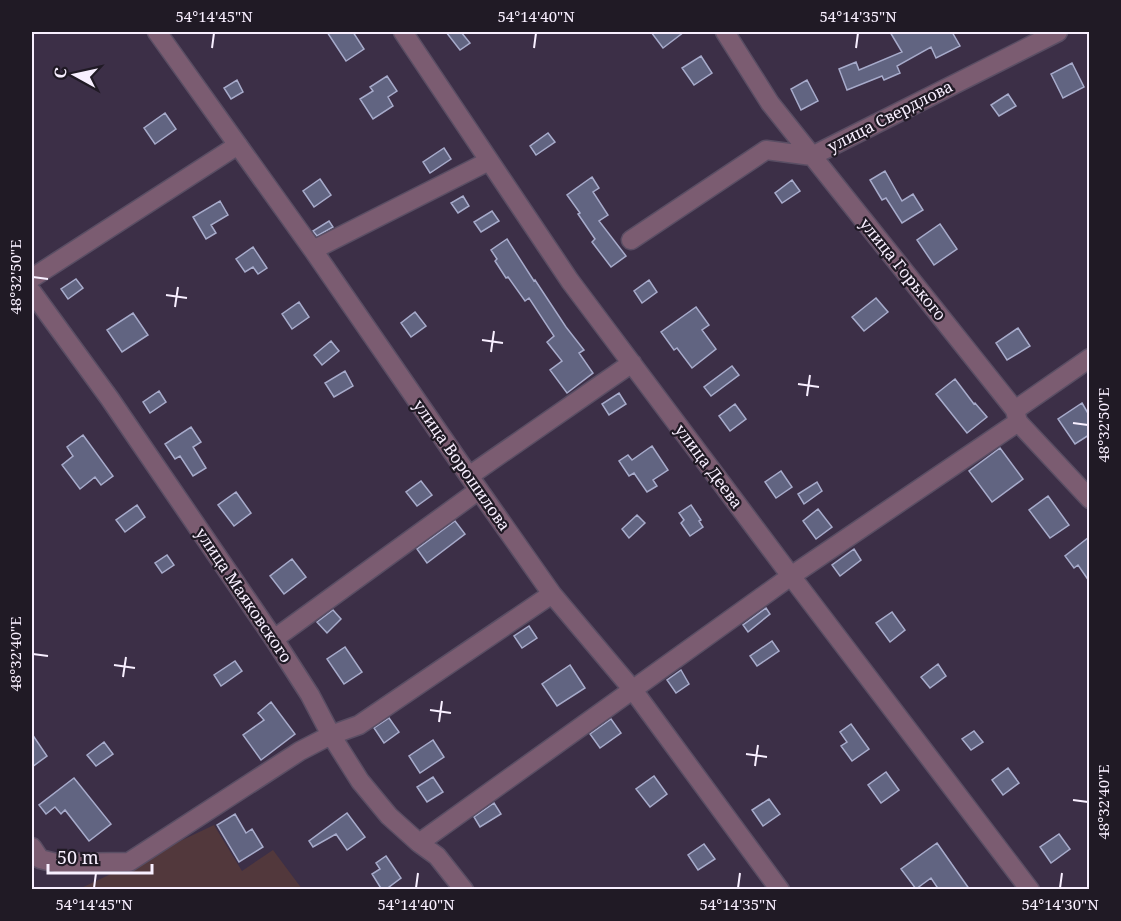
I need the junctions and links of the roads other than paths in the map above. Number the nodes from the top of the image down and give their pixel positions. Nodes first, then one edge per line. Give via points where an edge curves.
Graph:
1 (157, 32) edge
2 (725, 32) edge
3 (1058, 32) edge
4 (412, 35) edge
5 (238, 145) junction
6 (812, 156) junction
7 (489, 162) junction
8 (631, 240) dead end
9 (313, 250) junction
10 (32, 278) edge
11 (32, 292) edge
12 (1089, 358) edge
13 (632, 363) junction
14 (1016, 416) junction
15 (474, 483) junction
16 (1089, 499) edge
17 (791, 576) junction
18 (552, 594) junction
19 (274, 639) junction
20 (633, 690) junction
21 (331, 735) junction
22 (419, 843) junction
23 (36, 853) edge
24 (464, 890) edge
25 (780, 890) edge
26 (1030, 890) edge

1 - 5 street, улица Ворошилова
2 - 6 street, улица Горького via 770,104
3 - 6 street, улица Свердлова
4 - 7 street, улица Деева
5 - 9 street, улица Ворошилова
5 - 10 street
6 - 8 street, улица Свердлова via 766,150
6 - 14 street, улица Горького
7 - 9 street
7 - 13 street, улица Деева
9 - 15 street, улица Ворошилова
11 - 19 street, улица Маяковского
12 - 14 street
13 - 15 street
13 - 17 street, улица Деева
14 - 16 street, улица Горького
14 - 17 street
15 - 18 street, улица Ворошилова
15 - 19 street
17 - 20 street
17 - 26 street, улица Деева
18 - 20 street, улица Ворошилова
18 - 21 street via 359,725
19 - 21 street, улица Маяковского
20 - 22 street
20 - 25 street, улица Ворошилова
21 - 22 street, улица Маяковского via 360,781 389,816
21 - 23 street via 129,862 56,863
22 - 24 street, улица Маяковского via 437,856

